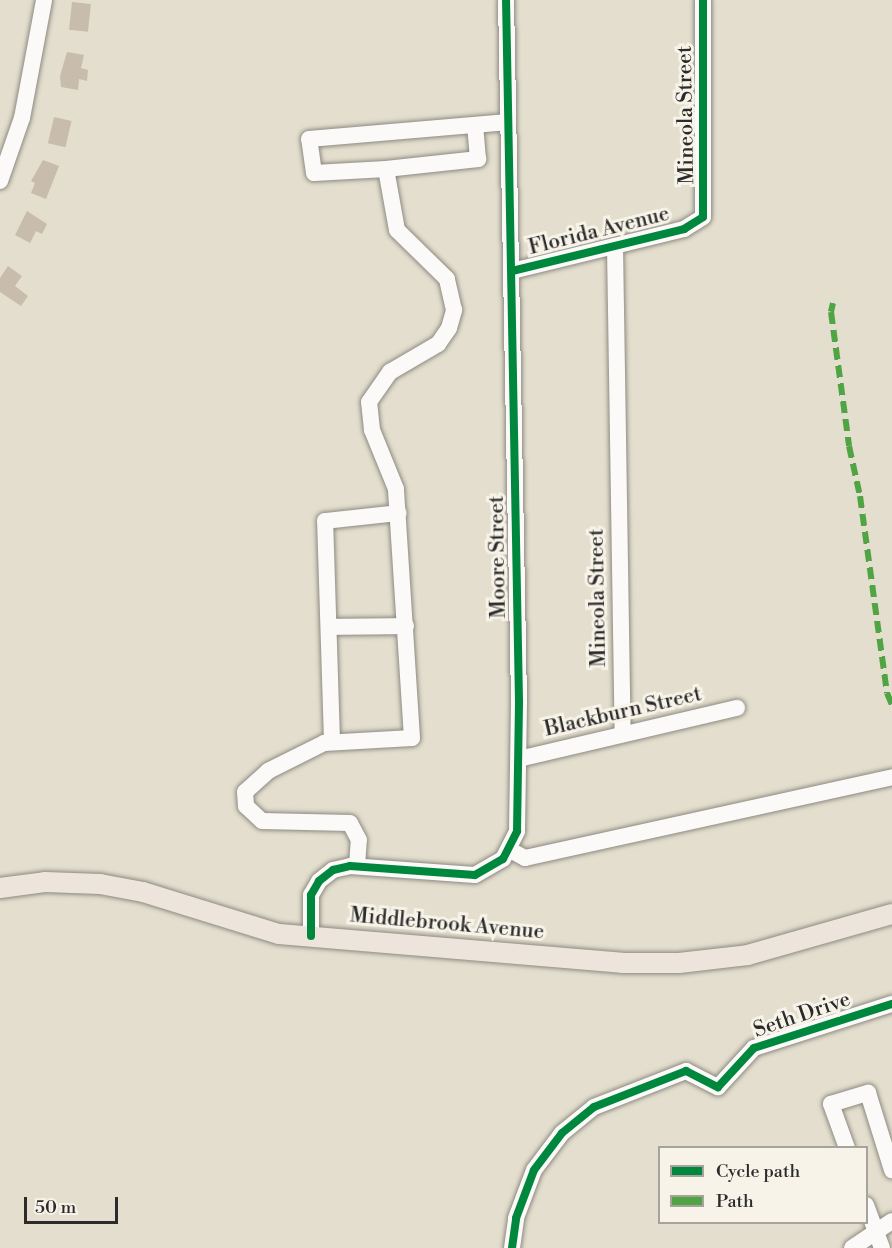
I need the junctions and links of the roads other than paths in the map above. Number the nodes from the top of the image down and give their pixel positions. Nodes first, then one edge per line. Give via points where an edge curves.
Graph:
1 (44, 0) edge
2 (506, 0) edge
3 (703, 0) edge
4 (508, 122) junction
5 (475, 125) junction
6 (386, 169) junction
7 (0, 180) edge
8 (695, 225) joint
9 (615, 246) junction
10 (512, 271) junction
11 (399, 513) junction
12 (406, 626) junction
13 (329, 627) junction
14 (737, 708) dead end
15 (624, 734) junction
16 (332, 741) junction
17 (519, 759) junction
18 (892, 777) edge
19 (510, 850) junction
20 (357, 866) junction
21 (0, 888) edge
22 (892, 914) edge
23 (311, 936) junction
24 (892, 1004) edge
25 (846, 1146) edge
26 (892, 1170) edge
27 (868, 1208) edge
28 (892, 1221) edge
29 (875, 1230) junction
30 (512, 1248) edge
31 (852, 1248) edge
32 (882, 1248) edge

1 - 7 street via 22,118
2 - 4 street, Moore Street
3 - 8 street, Mineola Street via 705,212
4 - 5 street
4 - 10 street, Moore Street
5 - 6 street via 478,159
5 - 6 street via 309,139 314,173
6 - 11 street via 397,230 447,279 454,310 449,328 438,344 390,372 369,402 372,430 390,469
8 - 9 street, Florida Avenue
9 - 10 street, Florida Avenue
9 - 15 street, Mineola Street
10 - 17 street, Moore Street
11 - 12 street
11 - 13 street via 326,521
12 - 13 street
12 - 16 street via 412,738
13 - 16 street
14 - 15 street, Blackburn Street
15 - 17 street, Blackburn Street
16 - 20 street via 258,778 248,787 245,800 256,818 270,824 350,823 358,840
17 - 19 street, Moore Street via 517,831
18 - 19 street via 525,858
19 - 20 street via 497,865 470,876
20 - 23 street via 337,868 317,883 309,902
21 - 23 main road, Middlebrook Avenue via 57,882 119,886 258,930
22 - 23 main road, Middlebrook Avenue via 776,949 679,963 599,961
24 - 30 street, Seth Drive via 754,1048 718,1087 686,1071 594,1107 562,1133 534,1170 516,1218
25 - 26 street via 831,1104 868,1093
27 - 29 street
28 - 29 street
29 - 31 street
29 - 32 street

